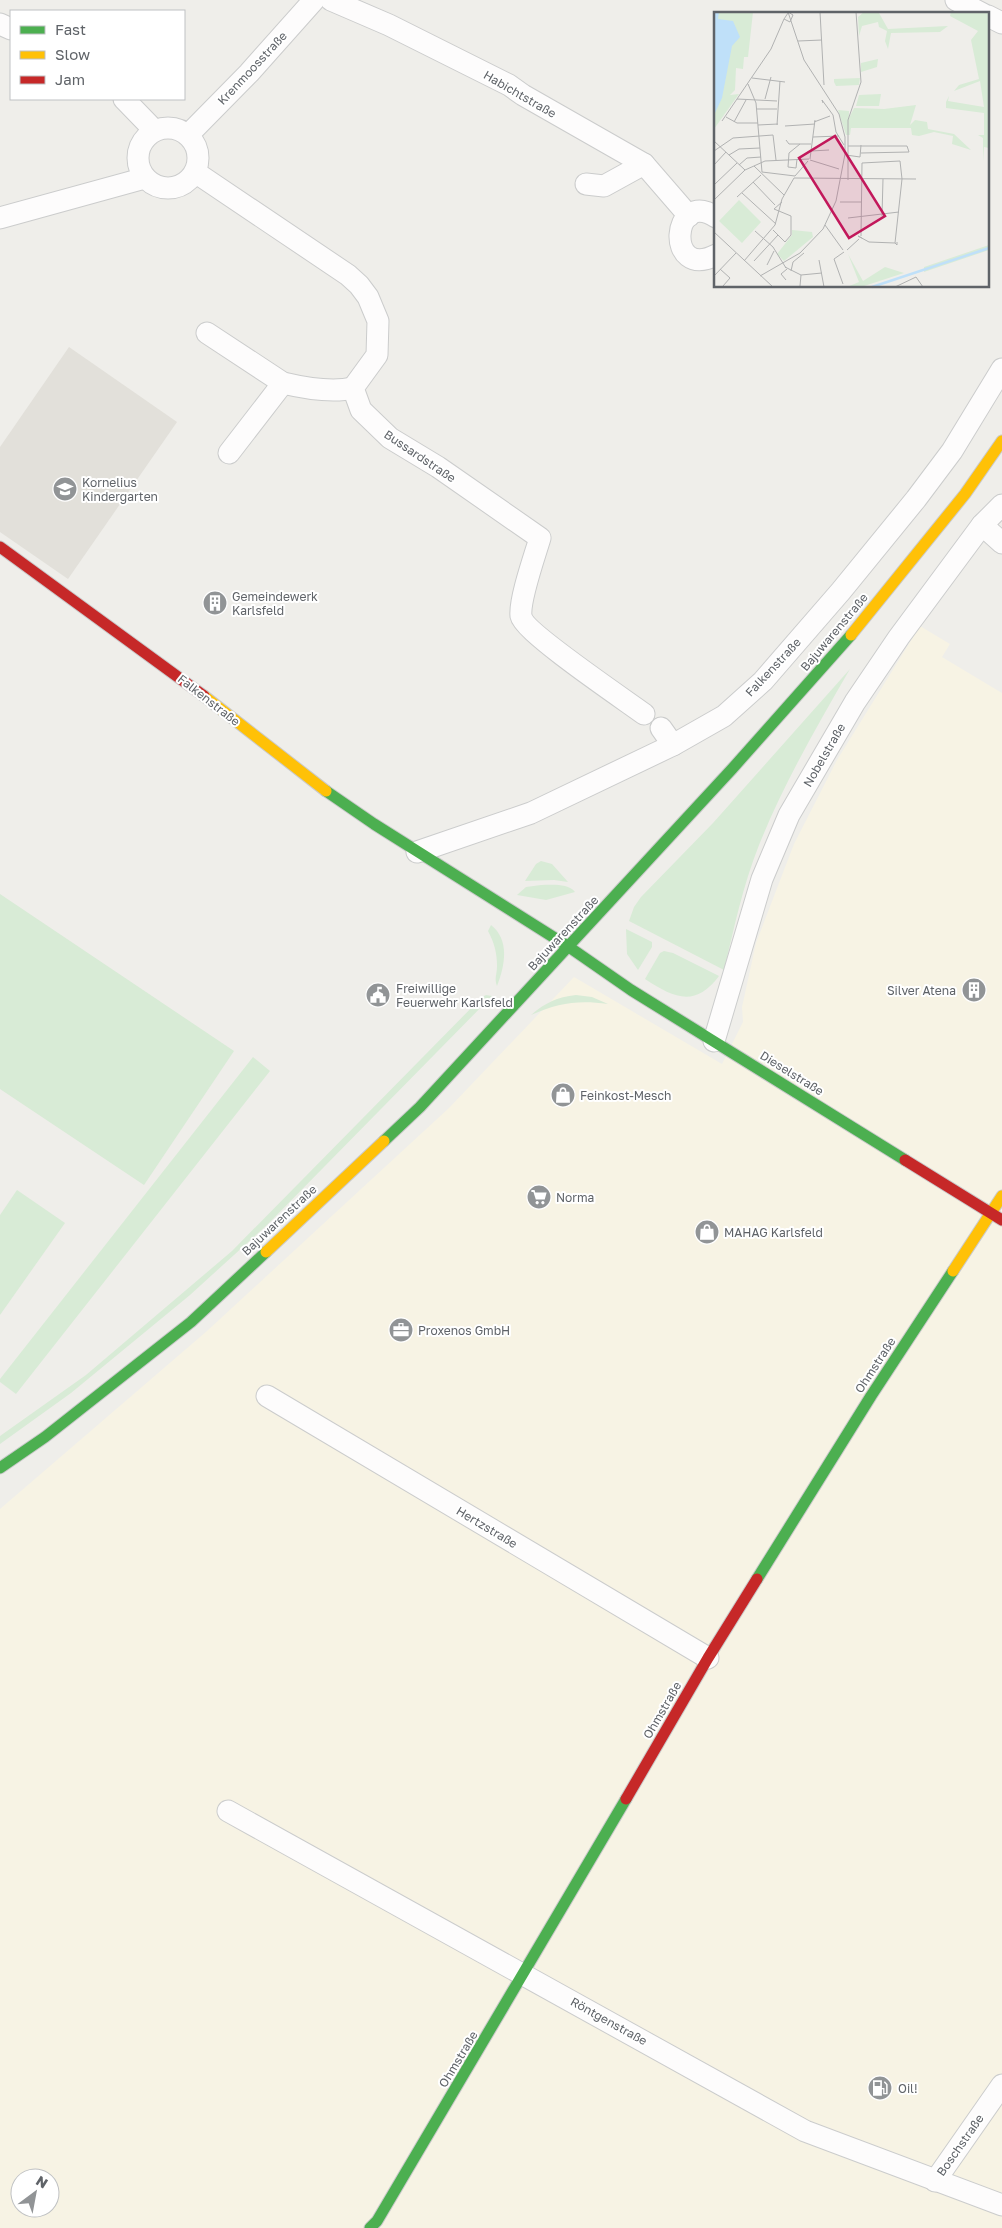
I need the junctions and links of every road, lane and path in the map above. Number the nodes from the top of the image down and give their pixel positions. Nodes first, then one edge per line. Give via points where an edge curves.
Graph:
1 (314, 0) edge
2 (331, 0) edge
3 (956, 0) edge
4 (979, 12) edge
5 (990, 17) edge
6 (1002, 23) edge
7 (125, 100) edge
8 (154, 130) junction
9 (188, 135) junction
10 (644, 164) junction
11 (195, 172) junction
12 (146, 178) junction
13 (586, 184) dead end
14 (689, 216) junction
15 (714, 216) edge
16 (0, 218) edge
17 (714, 256) edge
18 (207, 333) dead end
19 (1002, 369) edge
20 (284, 383) junction
21 (353, 388) junction
22 (1002, 441) edge
23 (230, 453) dead end
24 (1002, 505) edge
25 (982, 525) junction
26 (1002, 543) edge
27 (0, 547) edge
28 (644, 714) dead end
29 (417, 852) junction
30 (569, 947) junction
31 (714, 1041) junction
32 (1002, 1196) edge
33 (991, 1214) junction
34 (1002, 1220) edge
35 (267, 1396) dead end
36 (0, 1468) edge
37 (708, 1658) junction
38 (228, 1812) dead end
39 (524, 1975) junction
40 (1002, 2085) edge
41 (935, 2181) junction
42 (1002, 2204) edge
43 (370, 2228) edge

1 - 9 street, Krenmoosstraße
2 - 10 street, Habichtstraße via 509,85
3 - 4 street
5 - 6 street
7 - 8 street
8 - 9 street via 172,127
8 - 12 street via 141,143 138,152 138,162
9 - 11 street via 198,153
10 - 13 street via 604,186
10 - 14 street, Habichtstraße
11 - 12 street via 189,180 172,188 162,188
11 - 21 street via 360,286 378,321 377,355
12 - 16 street
14 - 15 street via 699,212
14 - 17 street via 681,224 681,248 686,254 701,260
18 - 20 street
19 - 29 street, Falkenstraße via 952,451 916,499 763,681 724,716 667,737 531,813
20 - 21 street via 332,389
20 - 23 street
21 - 28 street, Bussardstraße via 360,410 390,438 540,538 524,596 523,623
22 - 30 street, Bajuwarenstraße via 965,494 851,635
24 - 25 street, Nobelstraße
25 - 26 street
25 - 31 street, Nobelstraße via 855,702 789,815 762,879
27 - 29 street, Falkenstraße via 222,710 306,777
29 - 30 street, Falkenstraße
30 - 31 street, Dieselstraße
30 - 36 street, Bajuwarenstraße via 420,1107 191,1322 45,1437
31 - 33 street, Dieselstraße
32 - 33 street, Ohmstraße
33 - 34 street, Dieselstraße
33 - 37 street, Ohmstraße via 871,1396
35 - 37 street, Hertzstraße
37 - 39 street, Ohmstraße
38 - 39 street, Röntgenstraße
39 - 41 street, Röntgenstraße via 805,2131
39 - 43 street, Ohmstraße
40 - 41 street, Boschstraße
41 - 42 street, Röntgenstraße

